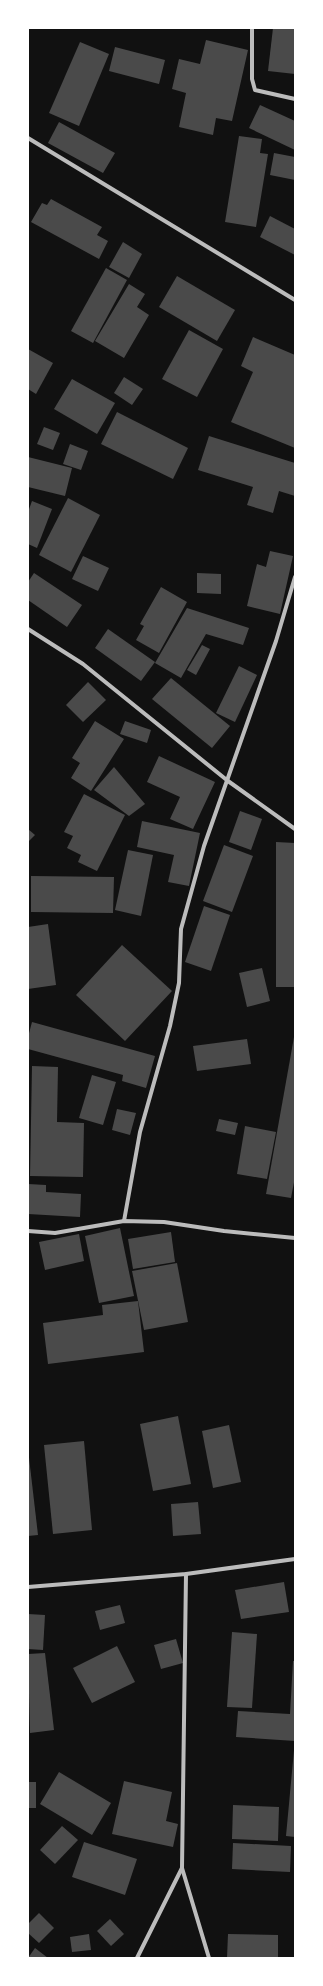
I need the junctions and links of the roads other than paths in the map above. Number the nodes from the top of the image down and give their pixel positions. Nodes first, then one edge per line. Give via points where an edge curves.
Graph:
1 (252, 28) edge
2 (295, 99) edge
3 (28, 138) edge
4 (295, 300) edge
5 (295, 577) edge
6 (28, 629) edge
7 (228, 781) junction
8 (295, 829) edge
9 (124, 1221) junction
10 (28, 1231) edge
11 (295, 1238) edge
12 (295, 1559) edge
13 (186, 1574) junction
14 (28, 1587) edge
15 (182, 1868) junction
16 (137, 1958) edge
17 (209, 1958) edge

1 - 2 street via 252,79 255,90
3 - 4 street
5 - 7 street
6 - 7 street via 83,664
7 - 8 street
7 - 9 street via 204,846 181,929 179,984 140,1132
9 - 10 street via 55,1233
9 - 11 street via 164,1222
12 - 13 street
13 - 14 street
13 - 15 street
15 - 16 street
15 - 17 street

